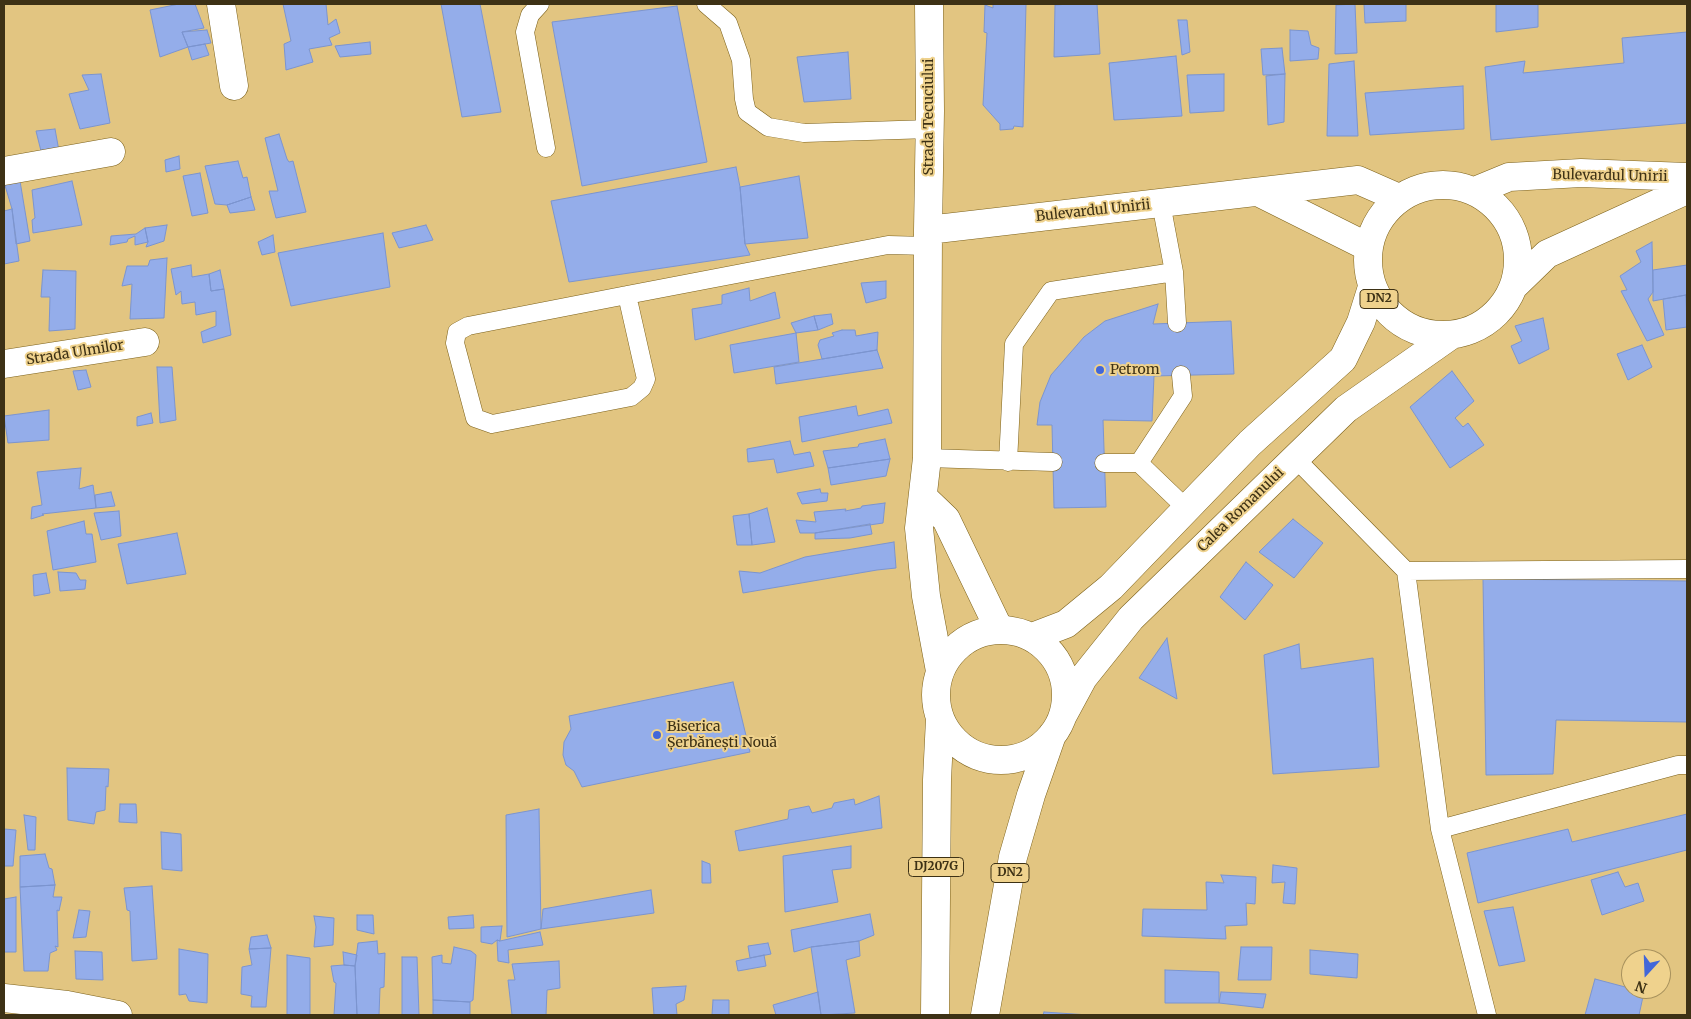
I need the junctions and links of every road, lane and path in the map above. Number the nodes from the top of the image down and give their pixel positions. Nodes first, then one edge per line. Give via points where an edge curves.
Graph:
1 (221, 4) edge
2 (540, 4) edge
3 (706, 4) edge
4 (929, 4) edge
5 (234, 86) dead end
6 (930, 130) junction
7 (546, 148) dead end
8 (111, 152) dead end
9 (4, 171) edge
10 (1687, 178) edge
11 (1687, 190) edge
12 (1475, 191) junction
13 (1258, 192) junction
14 (1399, 198) junction
15 (1161, 203) junction
16 (928, 238) junction
17 (1368, 247) junction
18 (1174, 272) junction
19 (1515, 285) junction
20 (1372, 287) junction
21 (627, 295) junction
22 (1177, 323) dead end
23 (1450, 336) junction
24 (145, 342) dead end
25 (4, 364) edge
26 (1182, 376) dead end
27 (927, 458) junction
28 (1295, 458) junction
29 (1008, 462) junction
30 (1053, 462) dead end
31 (1104, 463) dead end
32 (1140, 463) junction
33 (923, 497) junction
34 (1187, 509) junction
35 (1687, 569) edge
36 (1406, 571) junction
37 (999, 630) junction
38 (1032, 637) junction
39 (940, 672) junction
40 (940, 719) junction
41 (1058, 725) junction
42 (1687, 765) edge
43 (1440, 829) junction
44 (4, 998) edge
45 (118, 1015) edge
46 (935, 1015) edge
47 (985, 1015) edge
48 (1487, 1015) edge

1 - 5 main road
2 - 7 lane via 530,14 525,32
3 - 6 lane via 728,23 741,60 747,112 768,127 804,134
4 - 6 main road, Strada Tecuciului
6 - 16 main road, Strada Tecuciului
8 - 9 main road
10 - 12 main road, Bulevardul Unirii via 1563,174 1509,178
11 - 19 main road, Bulevardul Unirii / DN2 via 1547,254
12 - 14 main road, DN2 via 1449,184 1423,187
12 - 19 main road, DN2 via 1494,203 1508,220 1517,241 1519,263
13 - 14 main road, Bulevardul Unirii via 1358,180
13 - 15 main road, Bulevardul Unirii
13 - 17 main road
14 - 17 main road, DN2 via 1384,211
15 - 16 main road, Bulevardul Unirii via 1067,213
15 - 18 lane
16 - 21 lane
16 - 27 main road
17 - 20 main road, DN2
18 - 22 lane
18 - 29 lane via 1051,291 1014,344
19 - 23 main road, DN2 via 1505,304 1490,320 1471,331
20 - 23 main road, DN2 via 1384,308 1403,324 1426,334
20 - 34 main road, DN2 via 1361,322 1343,359 1250,443
21 - 21 lane via 646,380 631,397 492,424 475,418 455,343 458,332 468,326
23 - 28 main road, Calea Romanului / DN2 via 1346,409
24 - 25 main road, Strada Ulmilor
26 - 32 lane via 1183,396
27 - 29 lane
27 - 33 main road
28 - 36 lane
28 - 41 main road, Calea Romanului / DN2 via 1130,618 1083,678
29 - 30 lane
31 - 32 lane
32 - 34 lane
33 - 37 main road via 946,519
33 - 39 main road via 918,528
34 - 38 main road, DN2 via 1111,587 1074,618
35 - 36 lane
36 - 43 lane
37 - 38 main road
37 - 39 main road via 980,633 963,642 949,655
38 - 41 main road via 1050,652 1062,671 1066,693
39 - 40 main road via 936,687
40 - 41 main road via 952,738 970,752 992,759 1014,758 1035,750
40 - 46 main road, DJ207G
41 - 47 main road, Calea Romanului / DN2 via 1031,795 1013,857
42 - 43 lane
43 - 48 lane
44 - 45 main road

